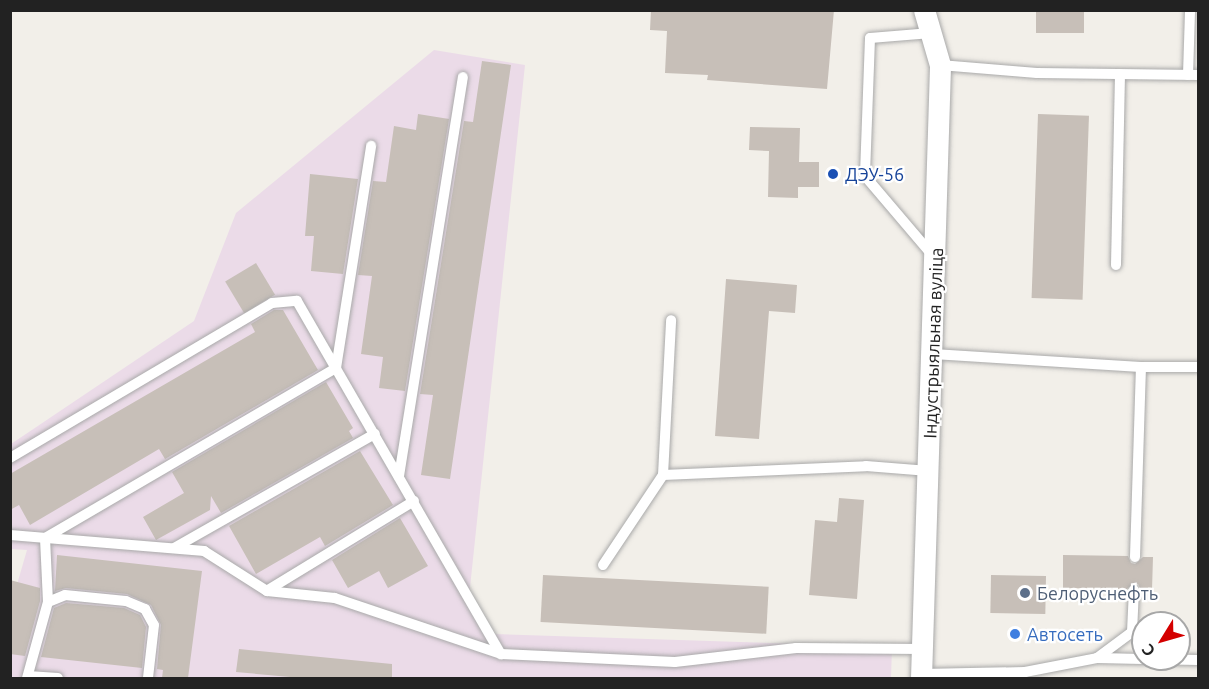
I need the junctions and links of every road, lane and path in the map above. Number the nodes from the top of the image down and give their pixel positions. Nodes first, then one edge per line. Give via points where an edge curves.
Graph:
1 (924, 10) edge
2 (1191, 10) edge
3 (931, 33) junction
4 (940, 65) junction
5 (1120, 74) junction
6 (1193, 75) edge
7 (463, 77) dead end
8 (371, 146) dead end
9 (935, 259) junction
10 (1116, 265) dead end
11 (670, 320) dead end
12 (933, 354) junction
13 (1198, 366) edge
14 (1141, 367) junction
15 (336, 368) junction
16 (375, 434) junction
17 (10, 458) edge
18 (928, 471) junction
19 (663, 475) junction
20 (399, 476) junction
21 (414, 501) junction
22 (10, 535) edge
23 (45, 538) junction
24 (174, 548) junction
25 (1135, 556) dead end
26 (603, 565) dead end
27 (1134, 590) dead end
28 (267, 591) junction
29 (48, 602) junction
30 (922, 649) junction
31 (501, 654) junction
32 (1097, 658) junction
33 (1131, 659) edge
34 (921, 676) edge
35 (27, 677) edge
36 (58, 678) edge
37 (148, 678) edge

1 - 3 street, Індустрыяльная вуліца
2 - 6 lane
3 - 4 street, Індустрыяльная вуліца
3 - 9 lane via 870,38 865,176
4 - 5 lane via 1037,73
4 - 9 street, Індустрыяльная вуліца
5 - 6 lane
5 - 10 lane
7 - 20 lane
8 - 15 lane
9 - 12 street, Індустрыяльная вуліца
11 - 19 lane
12 - 14 lane
12 - 18 street, Індустрыяльная вуліца
13 - 14 lane
14 - 25 lane
15 - 16 lane
15 - 17 lane via 297,301 272,303
15 - 23 lane
16 - 20 lane
16 - 24 lane
18 - 19 lane via 867,466
18 - 30 street, Індустрыяльная вуліца
19 - 26 lane
20 - 21 lane
21 - 28 lane
21 - 31 lane
22 - 23 lane
23 - 24 lane
23 - 29 lane
24 - 28 lane via 204,551
27 - 32 lane via 1132,632
28 - 31 lane via 335,598
29 - 35 lane
29 - 37 lane via 65,595 126,601 145,609 154,625
30 - 31 lane via 796,648 675,662
30 - 34 street, Індустрыяльная вуліца
32 - 33 lane
32 - 34 lane via 1025,672
35 - 36 lane

